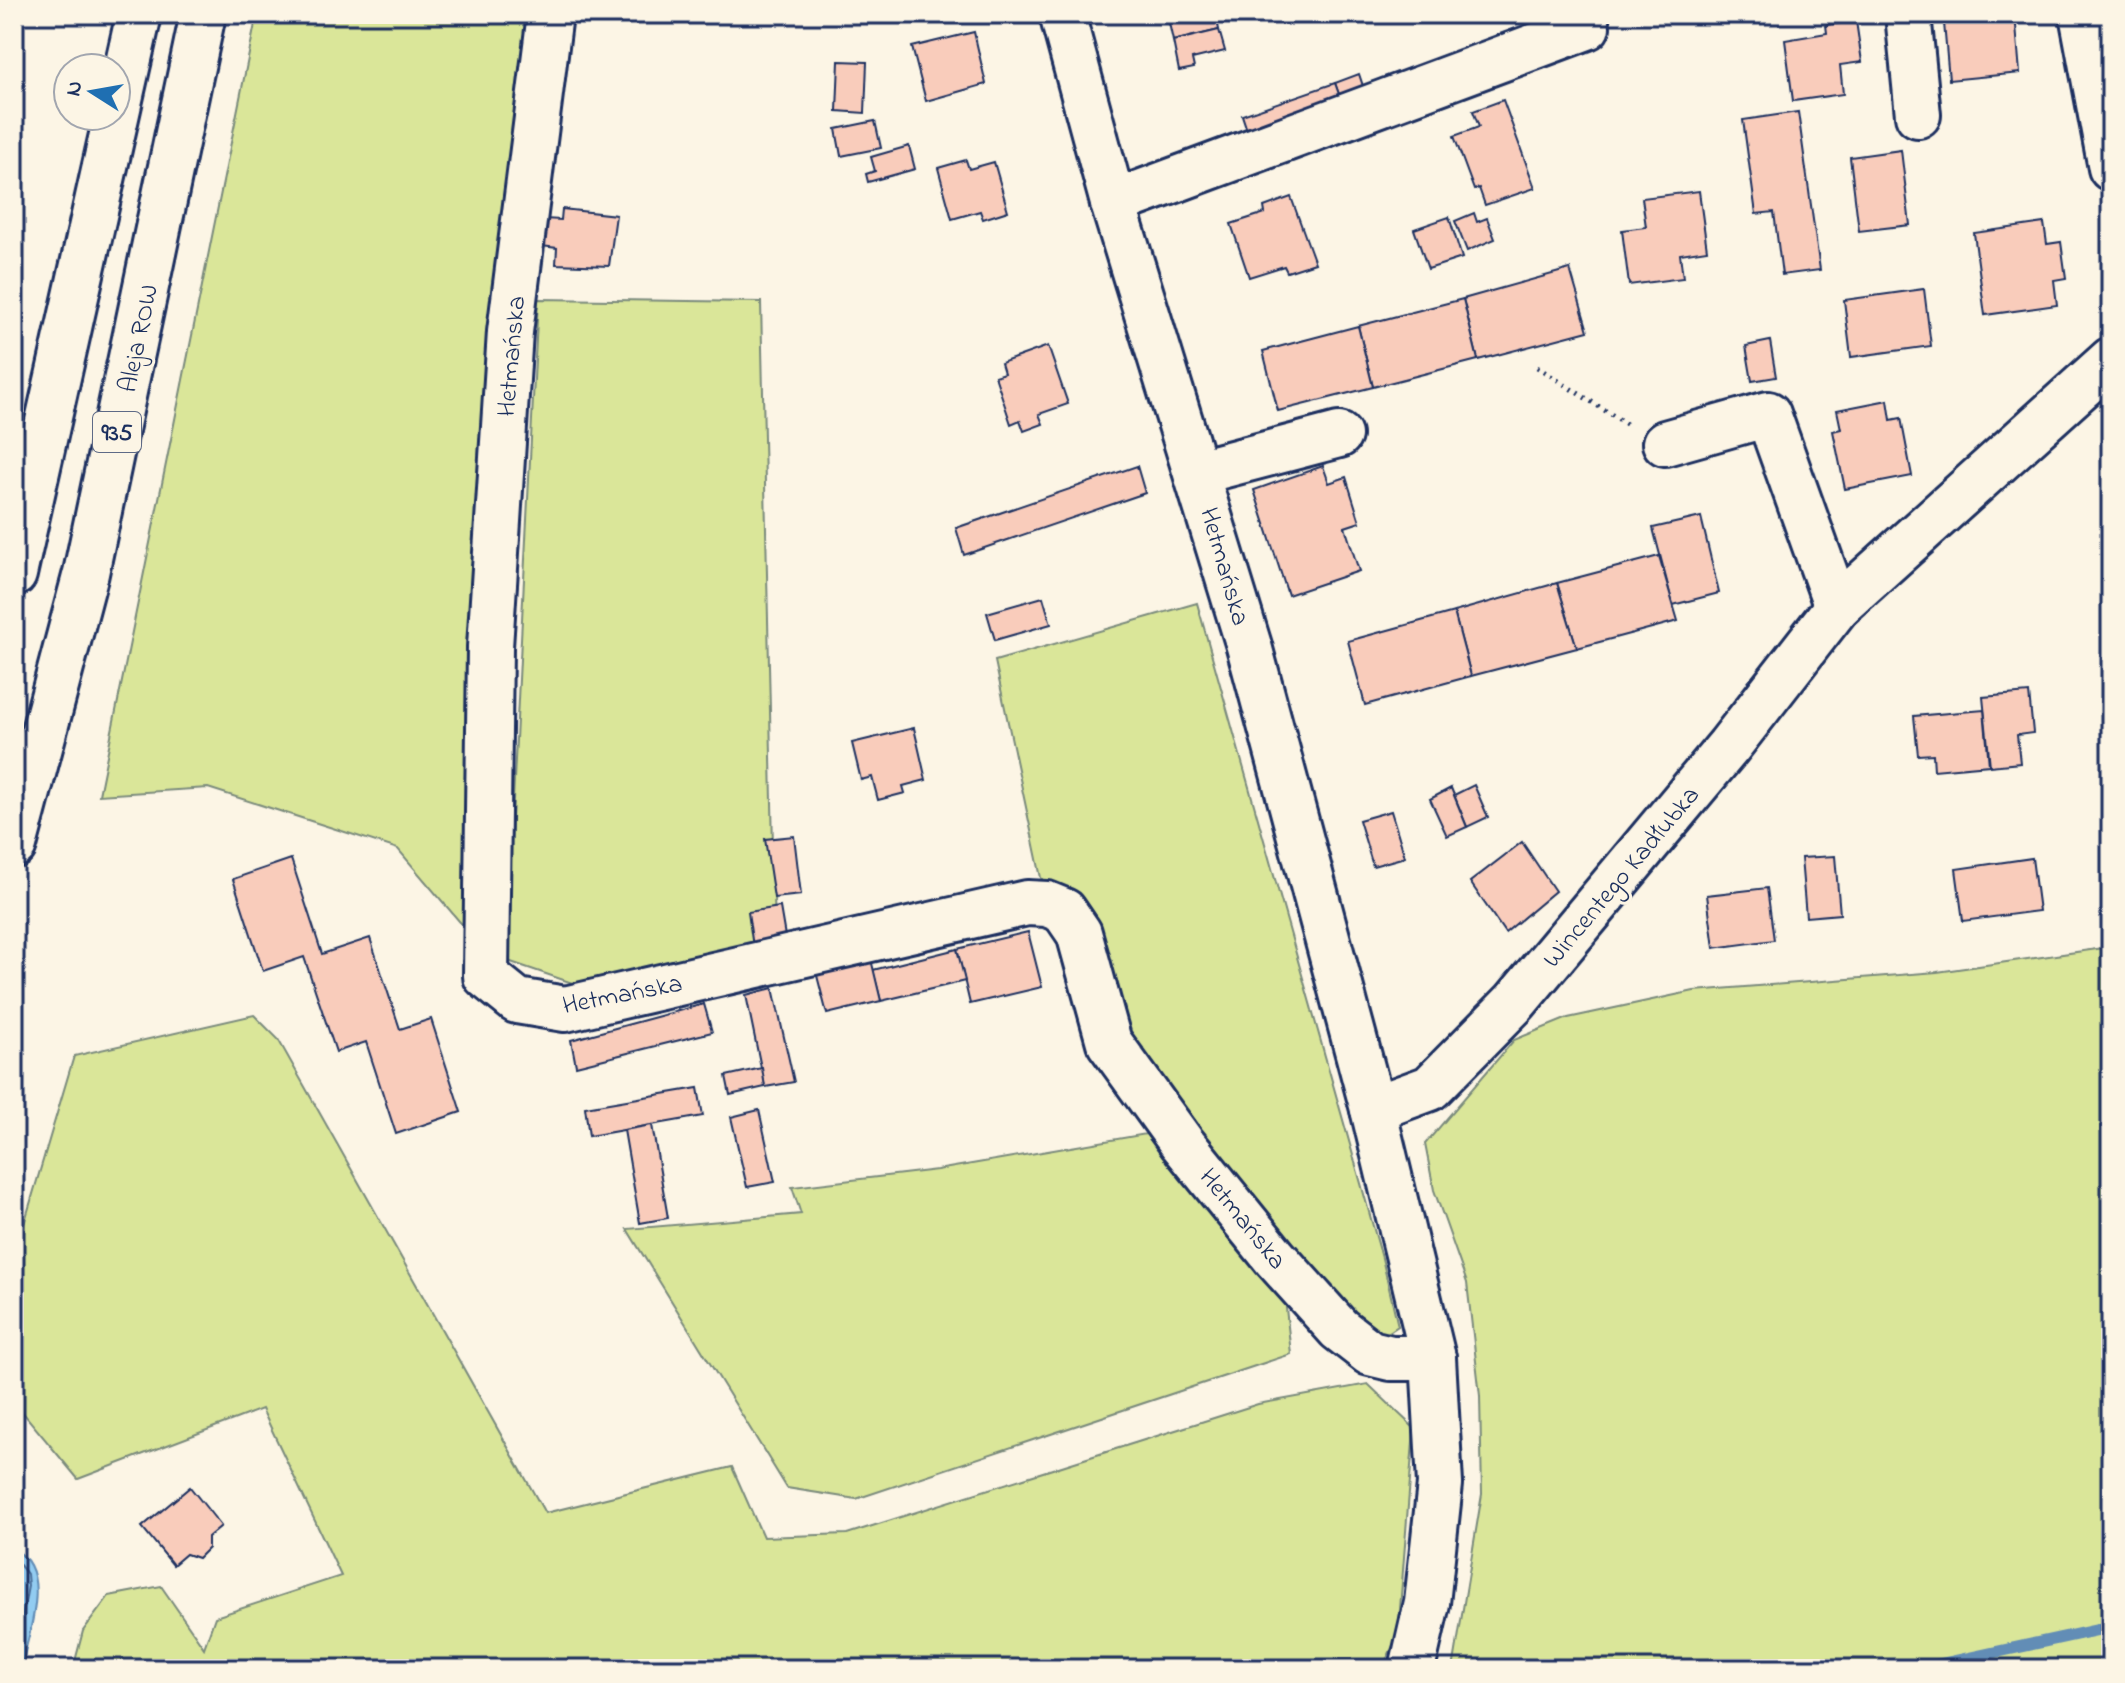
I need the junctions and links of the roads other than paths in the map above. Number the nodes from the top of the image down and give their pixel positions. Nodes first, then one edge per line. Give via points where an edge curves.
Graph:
1 (139, 14) edge
2 (203, 14) edge
3 (550, 14) edge
4 (1062, 14) edge
5 (1908, 14) edge
6 (2082, 14) edge
7 (1587, 27) dead end
8 (1918, 115) dead end
9 (2111, 168) edge
10 (1113, 203) junction
11 (2111, 360) edge
12 (1339, 435) dead end
13 (1665, 443) road end
14 (1198, 472) junction
15 (14, 574) edge
16 (1837, 607) junction
17 (14, 845) edge
18 (1373, 1109) junction
19 (1433, 1358) junction
20 (1412, 1669) edge

1 - 15 street
2 - 17 street, Aleja ROW / 935 via 86,573
3 - 19 street, Hetmańska via 510,332 490,647 486,976 517,1001 565,1009 1027,903 1047,904 1064,911 1079,933 1109,1042 1275,1258 1339,1329 1370,1353
4 - 10 street, Hetmańska
5 - 8 street
6 - 9 street
7 - 10 street
10 - 14 street, Hetmańska
11 - 16 street, Wincentego Kadłubka
12 - 14 street, Hetmańska
13 - 16 street via 1768,414
14 - 18 street, Hetmańska
16 - 18 street, Wincentego Kadłubka via 1729,746 1515,1002 1430,1088
18 - 19 street, Hetmańska
19 - 20 street, Hetmańska via 1440,1484 1427,1603

